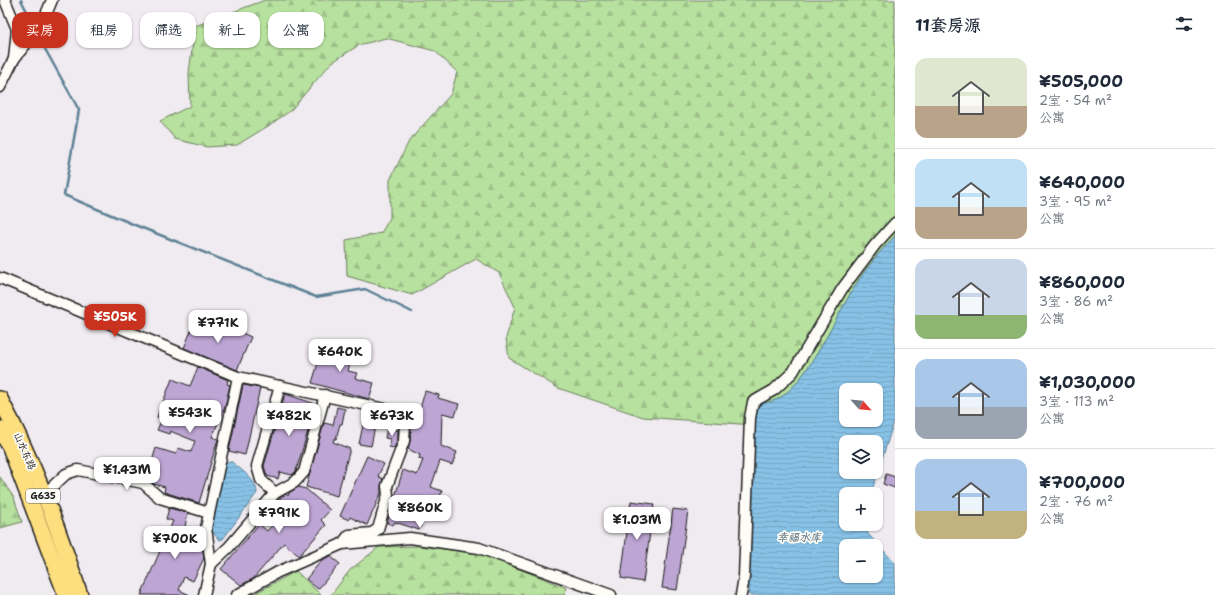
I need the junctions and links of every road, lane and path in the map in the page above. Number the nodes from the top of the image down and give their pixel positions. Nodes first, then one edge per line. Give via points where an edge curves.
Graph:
1 (5, 0) edge
2 (52, 0) edge
3 (14, 59) junction
4 (0, 87) edge
5 (895, 223) edge
6 (0, 278) edge
7 (238, 377) junction
8 (280, 386) junction
9 (325, 395) junction
10 (0, 400) edge
11 (0, 429) edge
12 (276, 493) junction
13 (42, 494) junction
14 (209, 513) junction
15 (342, 544) junction
16 (211, 564) junction
17 (66, 595) edge
18 (80, 595) edge
19 (204, 595) edge
20 (237, 595) edge
21 (612, 595) edge
22 (741, 595) edge

1 - 3 street via 17,29
2 - 3 street via 42,24
3 - 4 street
5 - 22 street via 842,289 793,372 774,390 753,402 750,418 744,577
6 - 7 street
7 - 8 street
7 - 14 street
8 - 9 street
8 - 12 street via 257,466 261,480
9 - 12 street via 304,472 295,482
9 - 15 street via 385,409 399,416 405,424 404,441 387,486 388,496 378,529 372,533 349,535
10 - 13 highway, 山水东路 / G635 via 31,460
11 - 17 highway, 山水东路 / G635 via 10,447
12 - 16 street
13 - 14 street via 66,474 78,470 143,483 160,498
13 - 18 highway, 山水东路 / G635 via 63,544
14 - 16 street via 206,528
15 - 20 street via 278,572
15 - 21 street via 410,538 478,548
16 - 19 street

